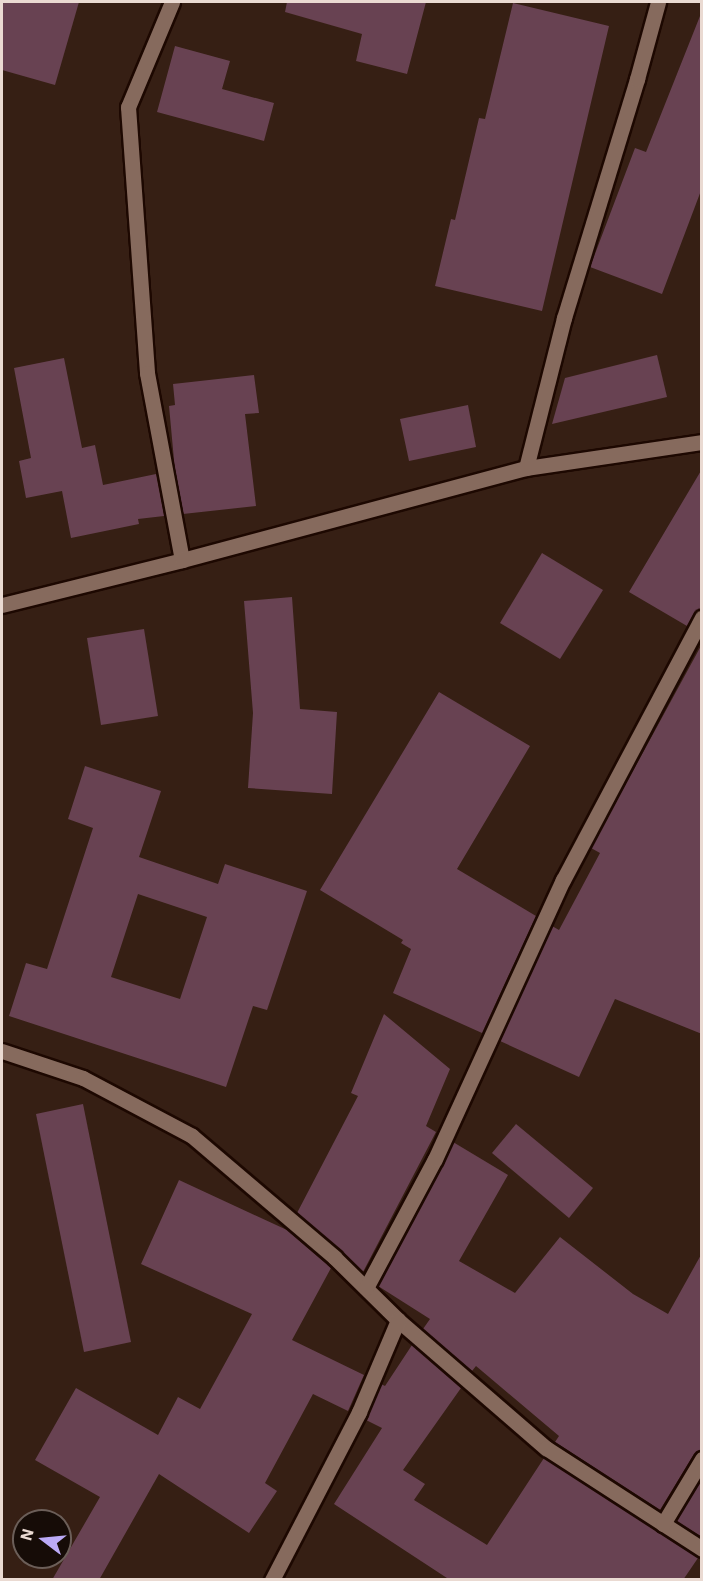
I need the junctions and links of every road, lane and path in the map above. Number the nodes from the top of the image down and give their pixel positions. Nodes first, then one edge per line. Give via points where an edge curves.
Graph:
1 (172, 2) edge
2 (658, 2) edge
3 (702, 442) edge
4 (526, 468) junction
5 (182, 560) junction
6 (2, 604) edge
7 (702, 618) edge
8 (2, 1051) edge
9 (366, 1288) junction
10 (398, 1320) junction
11 (702, 1459) edge
12 (663, 1524) junction
13 (702, 1549) edge
14 (272, 1580) edge

1 - 5 street via 128,107 147,373
2 - 4 street via 564,318
3 - 4 street
4 - 5 street
5 - 6 street
7 - 9 street via 563,880 435,1160
8 - 9 street via 83,1078 192,1136
9 - 10 street
10 - 12 street via 546,1449
10 - 14 street via 359,1412
11 - 12 street
12 - 13 street

